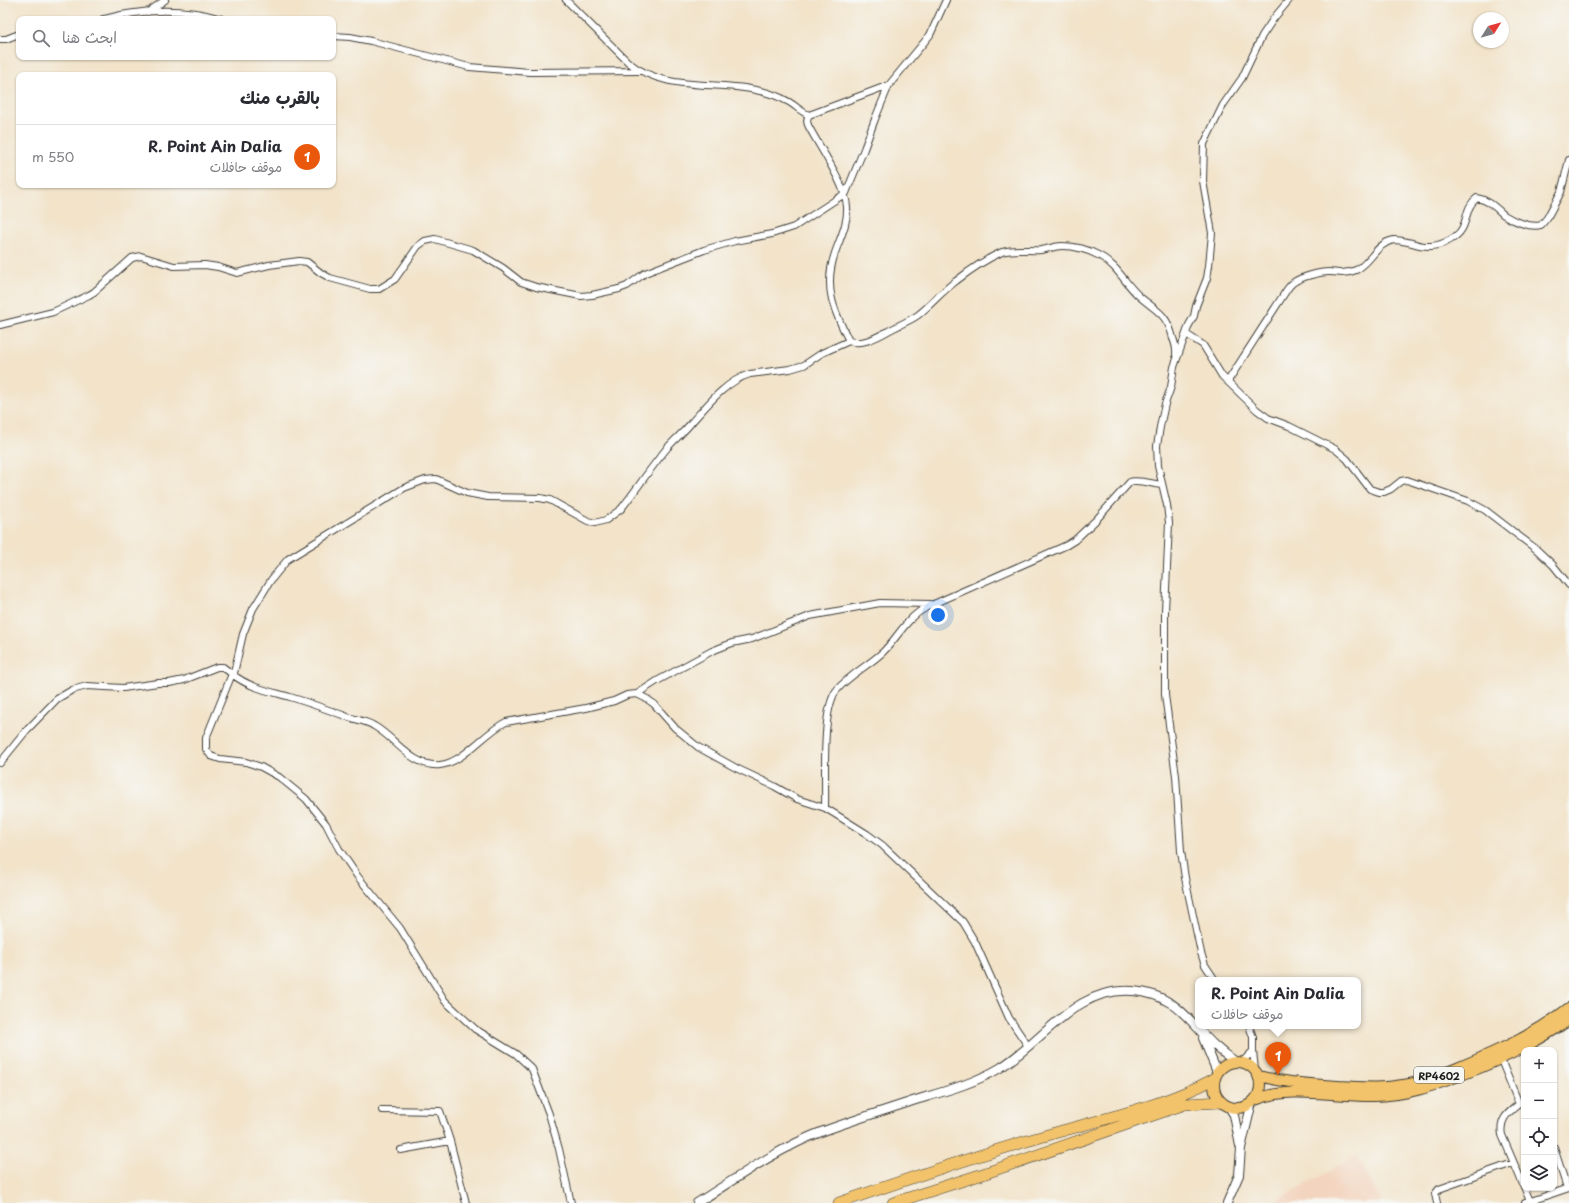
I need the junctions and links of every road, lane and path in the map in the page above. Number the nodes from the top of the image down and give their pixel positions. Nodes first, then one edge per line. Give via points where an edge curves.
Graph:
1 (164, 0) edge
2 (566, 0) edge
3 (946, 0) edge
4 (1289, 0) edge
5 (148, 12) junction
6 (116, 16) edge
7 (209, 16) edge
8 (16, 35) edge
9 (336, 36) edge
10 (0, 39) edge
11 (639, 71) junction
12 (889, 85) junction
13 (809, 116) junction
14 (1569, 160) edge
15 (846, 193) junction
16 (0, 325) edge
17 (1186, 334) junction
18 (848, 341) junction
19 (1174, 367) junction
20 (1228, 381) junction
21 (1161, 485) junction
22 (1569, 585) edge
23 (933, 604) junction
24 (232, 674) junction
25 (637, 694) junction
26 (0, 763) edge
27 (825, 808) junction
28 (1213, 977) edge
29 (1569, 1008) edge
30 (1569, 1020) edge
31 (1195, 1025) edge
32 (1250, 1029) edge
33 (1199, 1030) joint
34 (1028, 1046) junction
35 (1253, 1051) junction
36 (1501, 1060) junction
37 (1239, 1062) junction
38 (1257, 1073) junction
39 (1216, 1076) junction
40 (1254, 1101) junction
41 (1225, 1104) junction
42 (1521, 1105) edge
43 (382, 1110) dead end
44 (450, 1141) junction
45 (1241, 1148) junction
46 (401, 1150) dead end
47 (1556, 1155) edge
48 (1513, 1163) junction
49 (1568, 1188) edge
50 (1538, 1201) edge
51 (1527, 1202) edge
52 (466, 1203) edge
53 (571, 1203) edge
54 (697, 1203) edge
55 (839, 1203) edge
56 (893, 1203) edge
57 (1227, 1203) edge
58 (1437, 1203) edge

1 - 5 street
2 - 11 street
3 - 12 street via 930,35
4 - 17 street via 1262,36 1242,78 1223,105 1204,144 1203,181 1211,220 1211,248 1207,278
5 - 6 street
5 - 7 street
8 - 10 street
9 - 11 street via 371,41 469,67 545,72
11 - 13 street via 679,83 761,91 780,97
12 - 13 street
12 - 15 street
13 - 15 street via 809,128
14 - 20 street via 1561,192 1541,225 1516,220 1483,199 1477,198 1468,209 1460,233 1439,245 1420,246 1394,240 1383,245 1358,270 1339,274 1317,273 1294,282
15 - 16 street via 794,227 704,250 645,273 627,286 592,295 580,296 521,282 473,250 435,239 418,246 395,279 379,289 330,278 307,262 269,265 237,273 205,265 169,266 153,259 137,257 132,258 89,295 53,312
15 - 18 street via 846,225 834,254 829,286
17 - 19 street
17 - 20 street via 1203,345
18 - 19 street via 855,343 874,338 911,319 948,286 1002,252 1068,246 1100,256 1122,275 1140,297 1163,315 1169,324 1177,349
18 - 24 street via 804,365 750,374 732,384 708,404 668,446 621,509 603,522 592,523 550,500 532,497 488,497 467,493 436,479 425,480 404,488 288,559 253,609 243,634 235,672
19 - 21 street via 1157,446
20 - 22 street via 1268,418 1319,440 1341,453 1370,489 1384,492 1407,480 1468,501 1485,510 1536,549
21 - 23 street via 1136,480 1130,482 1096,520 1068,545
21 - 28 street via 1169,523 1165,619 1166,695 1182,851 1201,953
23 - 25 street via 880,603 810,616 752,639 712,651
23 - 27 street via 916,613 882,652 844,684 832,698 826,736
24 - 25 street via 247,685 368,723 407,754 433,765 455,760 506,722 586,708
24 - 26 street via 223,667 217,667 169,683 158,682 122,688 87,686 72,690 57,699
24 - 53 street via 206,738 208,753 214,758 246,762 261,767 279,777 306,799 326,824 358,877 400,928 445,1001 475,1029 516,1054 532,1069 550,1114
25 - 27 street via 654,704 675,728 698,747 797,799
27 - 34 street via 882,845 963,922 976,942 1009,1018
29 - 38 highway, RP4602 via 1527,1037 1478,1060 1404,1085 1380,1088 1284,1082
30 - 36 highway, RP4602
31 - 34 street, RP4602 via 1181,1009 1161,997 1122,991 1100,994 1083,1002
32 - 35 street
33 - 37 street, RP4602 via 1221,1052
33 - 39 street, RP4602 via 1211,1055
34 - 54 street, RP4602 via 1001,1067 976,1080 805,1139
35 - 37 street
35 - 38 street
36 - 40 highway, RP4602 via 1419,1091 1372,1096 1282,1093 1263,1096
36 - 42 street
37 - 38 highway, RP4602 via 1250,1065
37 - 39 highway via 1222,1066
38 - 40 highway via 1260,1084
39 - 41 highway, RP4602 via 1216,1095
39 - 55 highway via 1191,1092 979,1155
40 - 41 highway, RP4602 via 1240,1108
40 - 45 street
41 - 45 street via 1234,1115
41 - 56 highway via 1185,1104
42 - 48 street via 1501,1123 1502,1135
43 - 44 street via 440,1111
44 - 46 street
44 - 52 street
45 - 57 street via 1239,1175
47 - 49 street
48 - 51 street
48 - 58 street via 1438,1190 1435,1194
49 - 50 street
50 - 51 street

